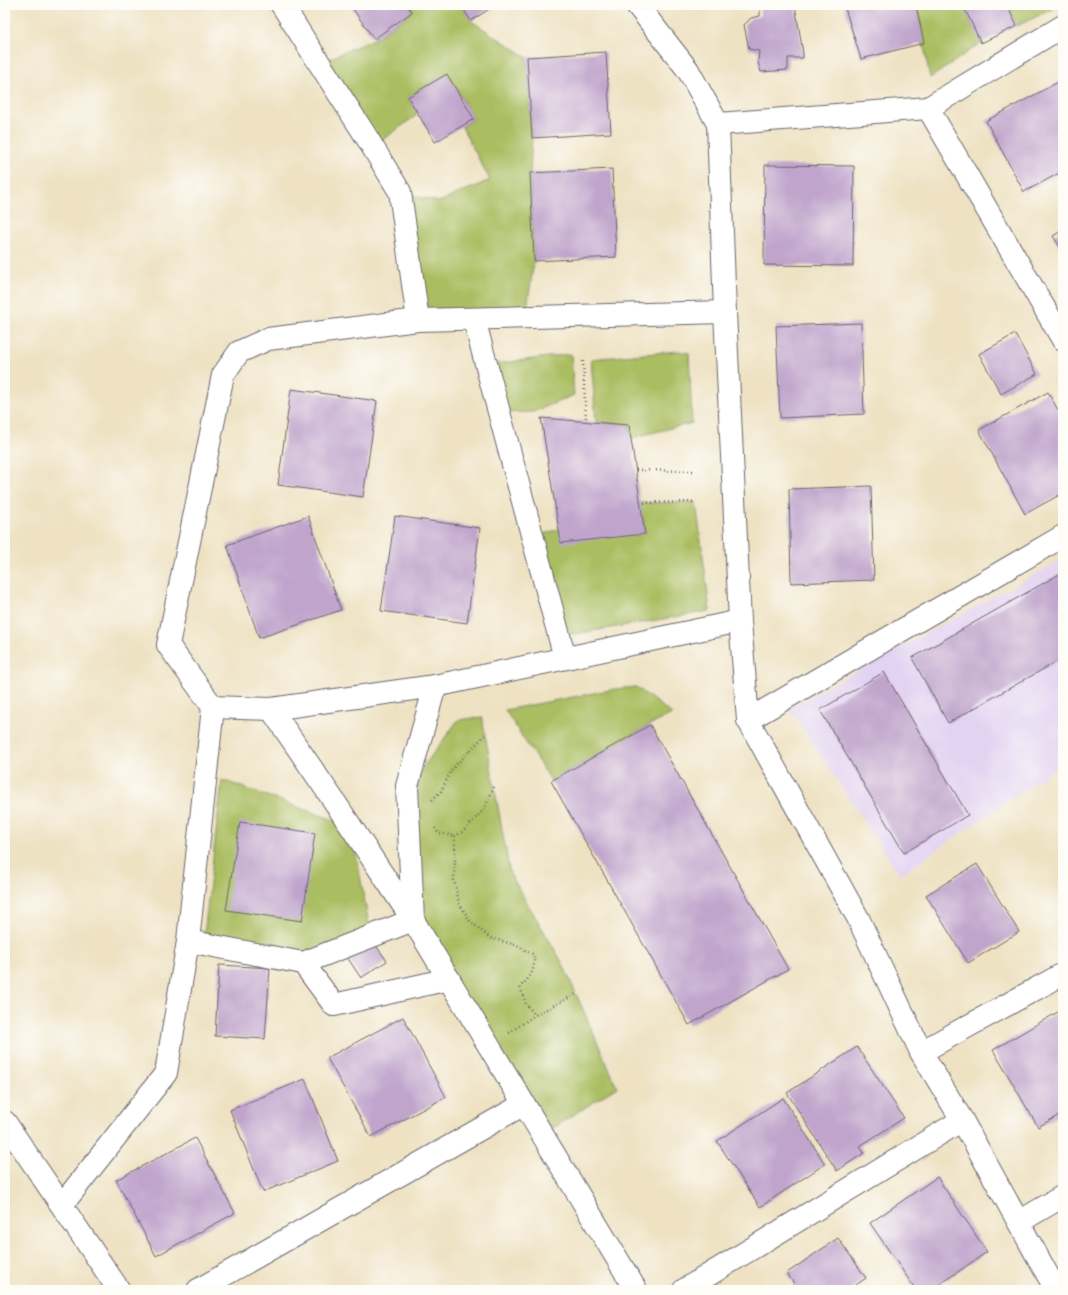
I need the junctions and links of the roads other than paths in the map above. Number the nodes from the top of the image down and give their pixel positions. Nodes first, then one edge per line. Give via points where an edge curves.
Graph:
1 (282, 5) edge
2 (637, 5) edge
3 (1063, 26) edge
4 (928, 108) junction
5 (718, 124) junction
6 (725, 312) junction
7 (474, 319) junction
8 (418, 320) junction
9 (1063, 340) edge
10 (1063, 536) edge
11 (740, 621) junction
12 (566, 658) junction
13 (435, 686) junction
14 (213, 707) junction
15 (271, 710) junction
16 (748, 720) junction
17 (413, 920) junction
18 (188, 941) junction
19 (303, 963) junction
20 (1063, 974) edge
21 (449, 979) junction
22 (922, 1052) junction
23 (524, 1104) junction
24 (962, 1120) junction
25 (5, 1122) edge
26 (1063, 1196) edge
27 (62, 1205) junction
28 (1019, 1222) junction
29 (120, 1290) edge
30 (198, 1290) edge
31 (636, 1290) edge
32 (684, 1290) edge
33 (1056, 1290) edge

1 - 8 street via 400,192
2 - 5 street via 688,70
3 - 4 street
4 - 5 street
4 - 9 street
5 - 6 street
6 - 7 street
6 - 11 street
7 - 8 street
7 - 12 street
8 - 14 street via 268,339 239,352 223,375 168,645
10 - 16 street
11 - 12 street
11 - 16 street
12 - 13 street
13 - 15 street
13 - 17 street via 407,786
14 - 15 street
14 - 18 street
15 - 17 street
16 - 22 street via 858,918
17 - 19 street
17 - 21 street
18 - 19 street
18 - 27 street via 166,1073
19 - 21 street via 334,1005
20 - 22 street
21 - 23 street
22 - 24 street
23 - 30 street
23 - 31 street
24 - 28 street
24 - 32 street
25 - 27 street
26 - 28 street
27 - 29 street
28 - 33 street

